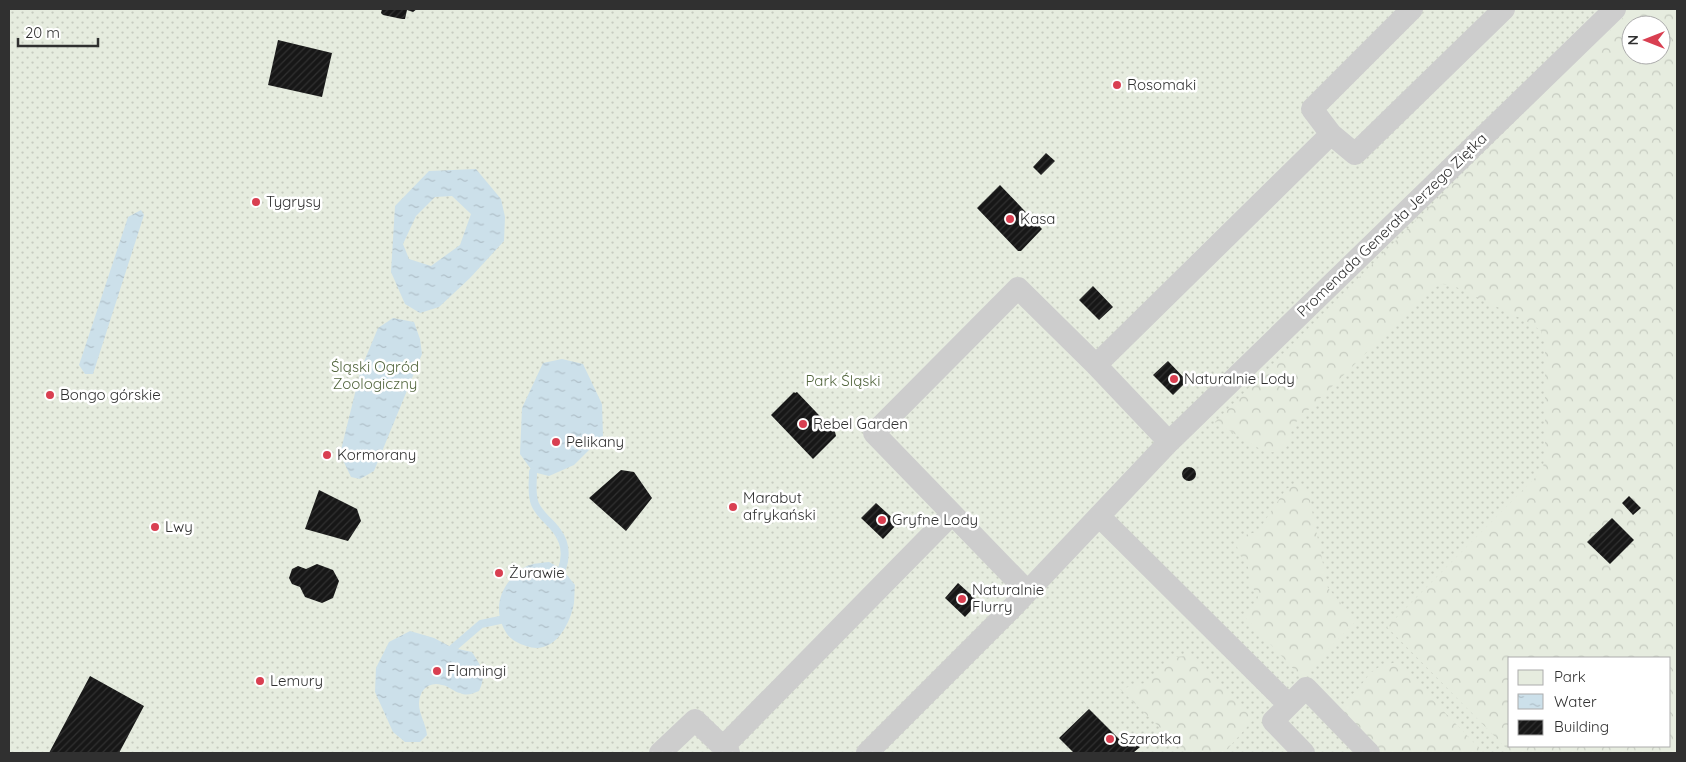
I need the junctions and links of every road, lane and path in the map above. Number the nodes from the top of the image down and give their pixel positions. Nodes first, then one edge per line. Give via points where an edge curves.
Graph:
1 (1412, 9) edge
2 (1504, 9) edge
3 (1615, 9) edge
4 (1331, 134) junction
5 (1096, 365) junction
6 (1169, 442) junction
7 (952, 514) junction
8 (1099, 516) junction
9 (1027, 591) junction
10 (1288, 704) junction
11 (726, 750) edge
12 (660, 753) edge
13 (867, 753) edge
14 (1304, 753) edge
15 (1369, 753) edge

1 - 4 street via 1312,109
2 - 4 street via 1355,154
3 - 6 street, Promenada Generała Jerzego Ziętka
4 - 5 street
5 - 6 street
5 - 7 street via 1018,288 874,433
6 - 8 street, Promenada Generała Jerzego Ziętka
7 - 9 street
7 - 11 street
8 - 9 street, Promenada Generała Jerzego Ziętka
8 - 10 street
9 - 13 street
10 - 14 street via 1272,721
10 - 15 street via 1306,688
11 - 12 street via 695,720

